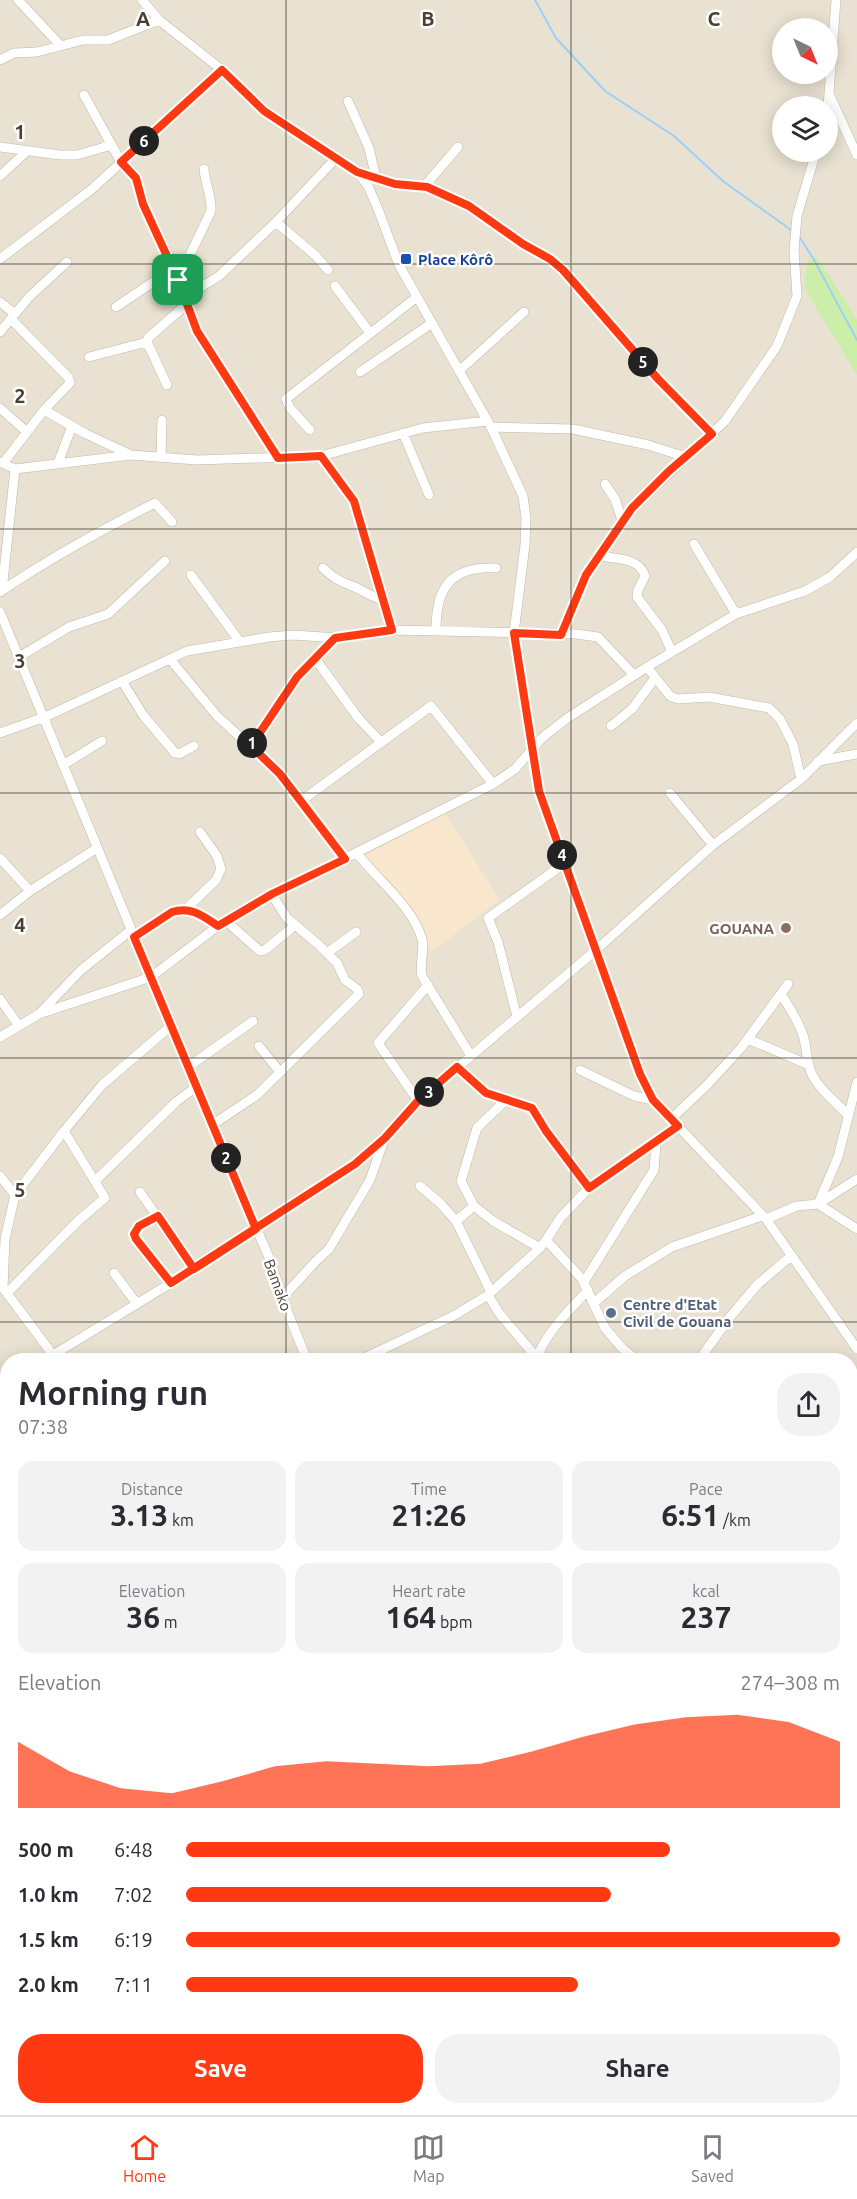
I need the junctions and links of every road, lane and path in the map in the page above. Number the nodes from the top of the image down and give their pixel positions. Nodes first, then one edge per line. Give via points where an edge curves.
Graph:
1 (18, 0) edge
2 (142, 0) edge
3 (836, 0) edge
4 (159, 20) junction
5 (61, 46) junction
6 (0, 60) edge
7 (222, 70) junction
8 (830, 94) joint
9 (84, 95) dead end
10 (348, 100) dead end
11 (112, 145) junction
12 (0, 147) edge
13 (459, 147) dead end
14 (26, 152) junction
15 (857, 155) edge
16 (336, 158) junction
17 (121, 162) junction
18 (813, 162) edge
19 (204, 169) dead end
20 (357, 172) junction
21 (0, 176) edge
22 (376, 178) junction
23 (427, 187) junction
24 (276, 222) junction
25 (0, 259) edge
26 (67, 262) dead end
27 (174, 268) junction
28 (328, 270) dead end
29 (178, 280) junction
30 (335, 286) dead end
31 (417, 297) junction
32 (186, 301) junction
33 (0, 302) edge
34 (116, 307) dead end
35 (524, 312) dead end
36 (13, 316) junction
37 (432, 323) junction
38 (0, 332) edge
39 (370, 333) junction
40 (147, 342) junction
41 (89, 357) dead end
42 (459, 371) junction
43 (360, 372) dead end
44 (167, 385) dead end
45 (0, 408) edge
46 (44, 410) junction
47 (162, 420) dead end
48 (489, 424) junction
49 (72, 426) junction
50 (310, 430) dead end
51 (27, 432) junction
52 (403, 434) junction
53 (712, 434) junction
54 (131, 455) junction
55 (321, 456) junction
56 (161, 457) junction
57 (686, 457) junction
58 (278, 458) junction
59 (2, 462) edge
60 (58, 463) junction
61 (15, 470) junction
62 (605, 484) dead end
63 (429, 495) dead end
64 (172, 522) dead end
65 (623, 523) junction
66 (694, 544) dead end
67 (857, 552) edge
68 (600, 555) junction
69 (165, 561) dead end
70 (323, 568) dead end
71 (496, 568) dead end
72 (191, 575) dead end
73 (1, 592) edge
74 (383, 600) junction
75 (736, 614) junction
76 (1, 615) edge
77 (392, 630) junction
78 (436, 630) junction
79 (514, 633) junction
80 (561, 635) junction
81 (335, 638) junction
82 (240, 642) junction
83 (672, 652) junction
84 (19, 657) junction
85 (314, 657) junction
86 (170, 659) junction
87 (647, 667) junction
88 (634, 675) junction
89 (655, 678) junction
90 (122, 681) junction
91 (44, 717) junction
92 (857, 723) edge
93 (611, 726) dead end
94 (0, 733) edge
95 (102, 741) dead end
96 (381, 742) junction
97 (194, 746) dead end
98 (251, 746) junction
99 (532, 750) junction
100 (857, 754) edge
101 (818, 761) junction
102 (63, 765) junction
103 (801, 779) junction
104 (493, 784) junction
105 (670, 793) dead end
106 (301, 801) junction
107 (200, 832) dead end
108 (713, 845) junction
109 (97, 848) junction
110 (357, 853) junction
111 (0, 858) edge
112 (345, 859) junction
113 (565, 862) junction
114 (30, 891) junction
115 (272, 894) junction
116 (185, 910) junction
117 (0, 915) edge
118 (222, 923) junction
119 (294, 926) junction
120 (356, 932) dead end
121 (133, 934) junction
122 (596, 950) junction
123 (327, 953) junction
124 (151, 977) junction
125 (788, 984) dead end
126 (428, 985) junction
127 (781, 994) junction
128 (0, 999) edge
129 (39, 1014) junction
130 (517, 1017) junction
131 (253, 1021) dead end
132 (172, 1025) junction
133 (19, 1026) junction
134 (0, 1038) edge
135 (748, 1039) junction
136 (259, 1046) dead end
137 (471, 1056) junction
138 (809, 1065) junction
139 (188, 1067) junction
140 (457, 1067) junction
141 (580, 1070) dead end
142 (280, 1072) junction
143 (857, 1082) edge
144 (196, 1087) junction
145 (507, 1100) junction
146 (653, 1100) junction
147 (418, 1101) junction
148 (848, 1115) junction
149 (675, 1123) junction
150 (212, 1125) junction
151 (64, 1131) junction
152 (385, 1138) junction
153 (656, 1142) junction
154 (0, 1176) edge
155 (857, 1179) edge
156 (95, 1181) junction
157 (420, 1186) dead end
158 (589, 1188) junction
159 (140, 1192) dead end
160 (15, 1195) junction
161 (818, 1204) junction
162 (474, 1206) junction
163 (158, 1216) junction
164 (764, 1218) junction
165 (456, 1221) junction
166 (256, 1229) junction
167 (857, 1229) edge
168 (543, 1244) junction
169 (791, 1256) junction
170 (194, 1269) junction
171 (2, 1272) edge
172 (114, 1273) dead end
173 (171, 1283) junction
174 (586, 1286) junction
175 (3, 1290) edge
176 (489, 1294) junction
177 (282, 1298) junction
178 (594, 1303) junction
179 (137, 1304) junction
180 (857, 1349) edge
181 (51, 1353) edge
182 (56, 1353) edge
183 (304, 1353) edge
184 (375, 1353) edge
185 (532, 1353) edge
186 (539, 1353) edge
187 (628, 1353) edge
188 (704, 1353) edge

1 - 5 street
2 - 4 street
3 - 8 street
4 - 5 street via 108,40 83,40
4 - 7 street
5 - 6 street via 14,53
7 - 16 street via 264,111
7 - 17 street
8 - 15 street
9 - 11 street
10 - 22 street via 369,148
11 - 14 street via 77,154
11 - 17 street
12 - 14 street
13 - 23 street
14 - 21 street
16 - 20 street
16 - 24 street
17 - 25 street
17 - 27 street via 136,178 143,204
18 - 53 street via 797,216 797,296 777,346
19 - 29 street via 211,211
20 - 22 street
20 - 31 street via 368,186 399,265
22 - 23 street
23 - 53 street via 469,206 563,270
24 - 28 street
24 - 32 street
26 - 36 street
27 - 29 street
27 - 34 street
29 - 32 street
30 - 39 street
31 - 37 street
31 - 39 street
32 - 40 street
32 - 58 street via 197,331
33 - 36 street
35 - 42 street
36 - 38 street
36 - 46 street via 70,380
37 - 42 street
37 - 43 street
39 - 50 street via 286,399
40 - 41 street
40 - 44 street
42 - 48 street
45 - 51 street
46 - 49 street
46 - 51 street
47 - 56 street
48 - 52 street via 444,424
48 - 57 street via 573,429
48 - 79 street via 525,506 525,545
49 - 54 street
49 - 60 street
51 - 59 street
52 - 55 street
52 - 63 street
53 - 57 street
54 - 56 street
54 - 60 street
55 - 58 street
55 - 74 street via 354,501
56 - 58 street
57 - 65 street via 632,508
59 - 61 street
60 - 61 street
61 - 73 street
62 - 65 street
64 - 73 street via 155,503 50,559
65 - 68 street
66 - 75 street
67 - 75 street via 830,577 805,591
68 - 80 street via 586,575
68 - 83 street via 638,564 645,576 637,597 662,630
69 - 84 street via 108,614 69,627
70 - 74 street via 337,581
71 - 78 street via 481,567 452,578 439,597
72 - 82 street
74 - 77 street
75 - 83 street
76 - 84 street, Bamako
77 - 78 street
77 - 81 street
78 - 79 street
79 - 80 street
79 - 99 street
80 - 88 street via 598,637
81 - 82 street via 293,635
81 - 85 street
82 - 86 street via 187,651
83 - 87 street
84 - 91 street, Bamako
85 - 96 street via 359,719
85 - 98 street
86 - 90 street
86 - 98 street via 217,716
87 - 88 street
87 - 89 street
88 - 99 street via 566,719
89 - 93 street via 632,709
89 - 103 street via 670,696 678,699 709,697 770,708 793,744
90 - 91 street
90 - 97 street via 143,715 175,753
91 - 94 street
91 - 102 street, Bamako
92 - 101 street
95 - 102 street
96 - 104 street via 431,706
96 - 106 street
98 - 106 street
99 - 104 street via 515,769
99 - 113 street via 539,791
100 - 101 street
101 - 103 street
102 - 109 street, Bamako
103 - 108 street
104 - 110 street
105 - 108 street
106 - 112 street
107 - 116 street via 222,869
108 - 122 street
109 - 114 street
109 - 121 street, Bamako
110 - 112 street
110 - 126 street via 399,900 419,932 423,947 420,968
111 - 114 street
112 - 115 street
113 - 122 street
113 - 130 street via 488,918
114 - 117 street
115 - 118 street
115 - 119 street
116 - 118 street
116 - 121 street via 172,912
118 - 119 street via 260,951
118 - 124 street
119 - 123 street
120 - 123 street
121 - 124 street, Bamako
121 - 129 street via 81,970
122 - 130 street
122 - 146 street
123 - 142 street via 358,994
124 - 129 street
124 - 132 street, Bamako
125 - 127 street
126 - 137 street
126 - 147 street via 378,1043
127 - 135 street
127 - 138 street via 798,1022
128 - 133 street
129 - 133 street
130 - 137 street
131 - 139 street
132 - 139 street, Bamako
132 - 151 street via 102,1085
133 - 134 street
135 - 138 street
135 - 149 street
136 - 142 street
137 - 140 street
138 - 148 street via 821,1087
139 - 144 street, Bamako
140 - 145 street via 486,1093
140 - 147 street
141 - 146 street via 634,1096
142 - 150 street via 257,1095
143 - 148 street
144 - 150 street, Bamako
144 - 156 street
145 - 158 street via 532,1108
145 - 162 street via 477,1128 461,1181
146 - 149 street
147 - 152 street
148 - 161 street via 838,1157
149 - 153 street
149 - 164 street
150 - 166 street, Bamako
151 - 156 street
151 - 160 street
152 - 166 street via 355,1164
152 - 177 street via 370,1180 329,1249
153 - 158 street
153 - 174 street via 654,1170
154 - 160 street
155 - 161 street
156 - 175 street via 104,1201
157 - 165 street
158 - 168 street via 561,1217
159 - 163 street
160 - 171 street
161 - 164 street via 796,1206
161 - 167 street
162 - 165 street
162 - 168 street via 493,1221
163 - 170 street
163 - 173 street via 139,1226 134,1234
164 - 169 street
164 - 178 street via 672,1247 625,1276
165 - 176 street
166 - 170 street
166 - 177 street, Bamako
168 - 174 street
168 - 176 street
169 - 180 street
169 - 188 street via 758,1284
170 - 173 street
171 - 175 street
172 - 179 street
173 - 179 street
174 - 178 street
174 - 186 street
175 - 181 street
176 - 184 street via 455,1315
176 - 185 street via 499,1313
177 - 183 street, Bamako
178 - 187 street via 605,1328
179 - 182 street

